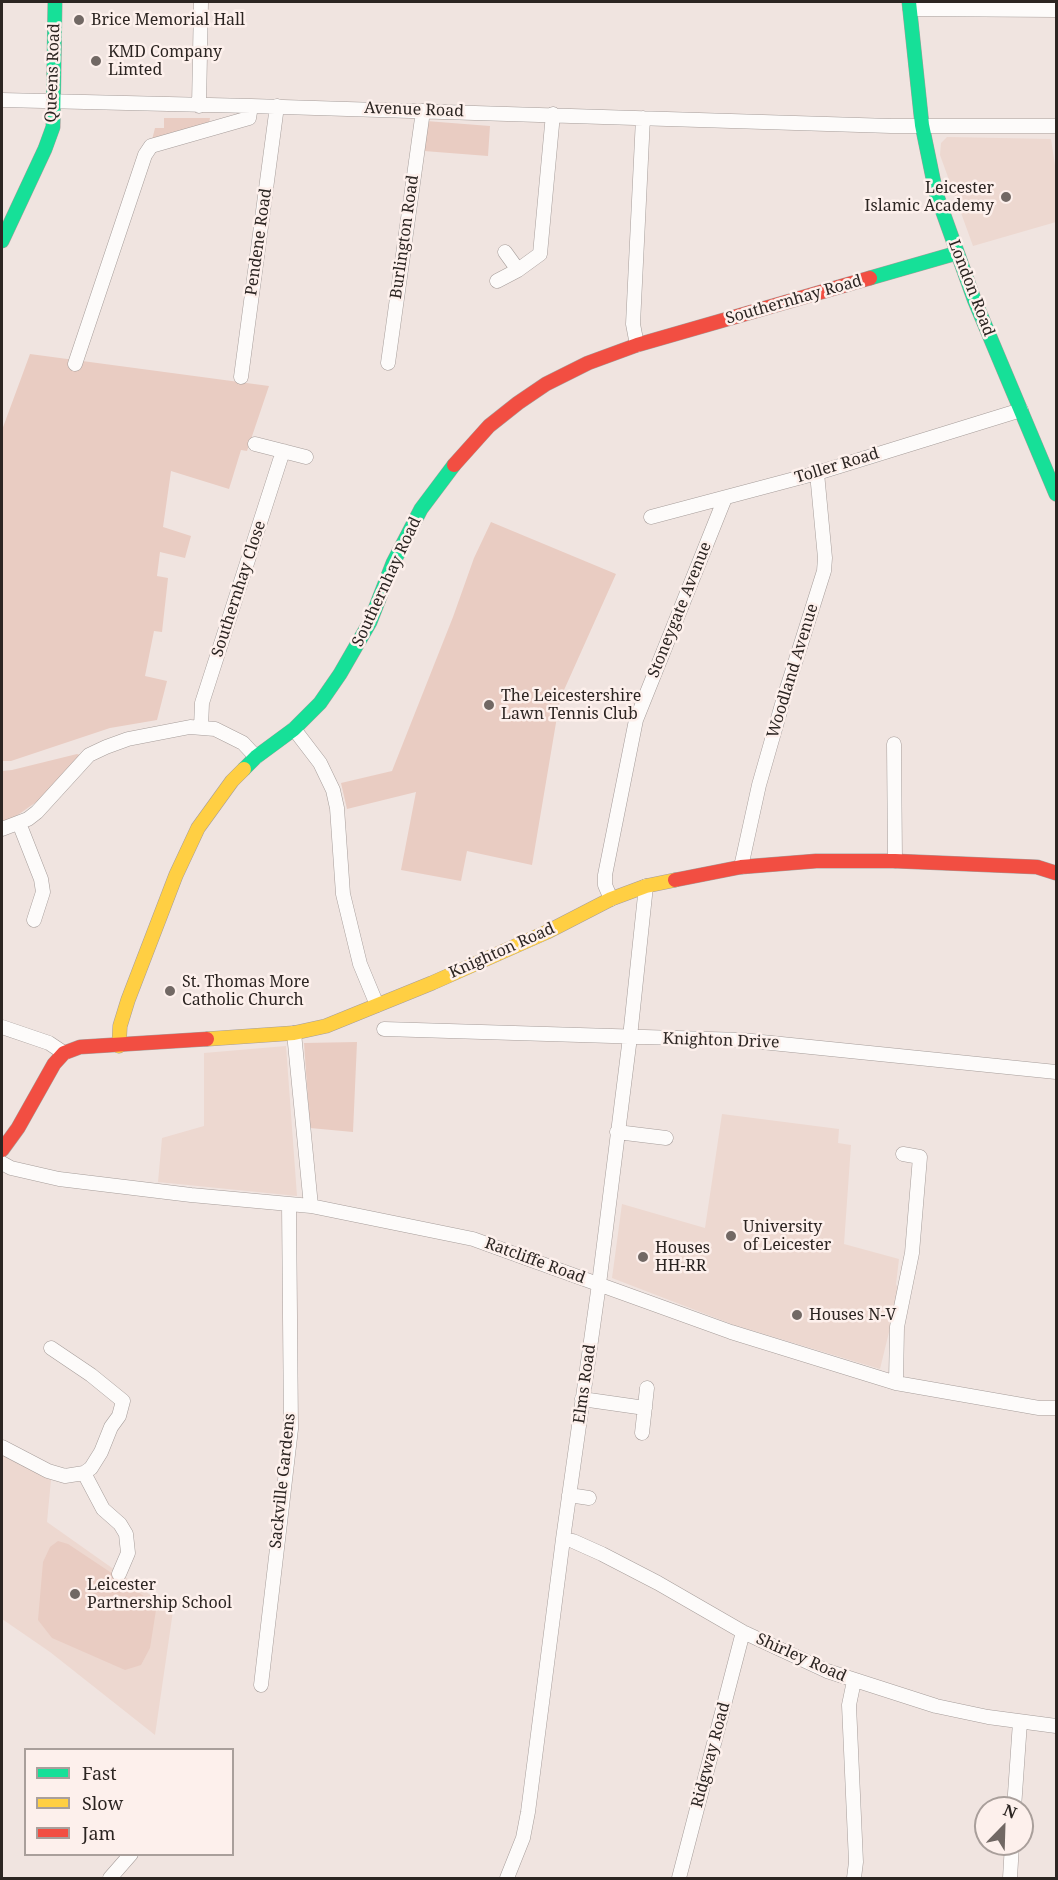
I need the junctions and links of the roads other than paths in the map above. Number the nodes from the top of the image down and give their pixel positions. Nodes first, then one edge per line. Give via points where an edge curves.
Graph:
1 (55, 2) edge
2 (201, 2) edge
3 (909, 5) edge
4 (1056, 10) edge
5 (2, 100) edge
6 (55, 101) junction
7 (199, 106) junction
8 (251, 106) junction
9 (277, 106) junction
10 (423, 111) junction
11 (553, 114) junction
12 (643, 118) junction
13 (922, 125) junction
14 (1056, 126) edge
15 (2, 241) edge
16 (505, 252) dead end
17 (957, 253) junction
18 (518, 270) junction
19 (497, 280) dead end
20 (638, 345) junction
21 (388, 363) dead end
22 (75, 364) dead end
23 (241, 377) dead end
24 (1021, 410) junction
25 (255, 444) dead end
26 (282, 451) junction
27 (306, 457) dead end
28 (817, 473) junction
29 (1055, 484) edge
30 (725, 498) junction
31 (651, 517) dead end
32 (201, 727) junction
33 (294, 729) junction
34 (894, 744) dead end
35 (256, 757) junction
36 (19, 824) junction
37 (2, 829) edge
38 (895, 861) junction
39 (741, 867) junction
40 (1056, 873) edge
41 (646, 886) junction
42 (611, 899) junction
43 (34, 920) dead end
44 (377, 1005) junction
45 (2, 1027) edge
46 (384, 1029) dead end
47 (294, 1033) junction
48 (630, 1037) junction
49 (119, 1046) junction
50 (64, 1053) junction
51 (1056, 1072) edge
52 (617, 1132) junction
53 (666, 1138) dead end
54 (2, 1150) edge
55 (903, 1154) dead end
56 (2, 1163) edge
57 (289, 1204) junction
58 (311, 1206) junction
59 (599, 1284) junction
60 (51, 1348) dead end
61 (896, 1383) junction
62 (647, 1388) dead end
63 (582, 1399) junction
64 (645, 1408) junction
65 (1056, 1408) edge
66 (642, 1433) dead end
67 (2, 1446) edge
68 (84, 1473) junction
69 (569, 1495) junction
70 (589, 1498) dead end
71 (563, 1539) junction
72 (119, 1574) dead end
73 (743, 1632) junction
74 (854, 1681) junction
75 (261, 1686) dead end
76 (1020, 1722) junction
77 (1056, 1726) edge
78 (1015, 1796) edge
79 (129, 1856) edge
80 (1011, 1856) edge
81 (110, 1878) edge
82 (507, 1878) edge
83 (679, 1878) edge
84 (854, 1878) edge
85 (1010, 1878) edge

1 - 6 street, Queens Road
2 - 7 street
3 - 4 street
3 - 13 street, London Road
5 - 6 street, Avenue Road
6 - 7 street, Avenue Road
6 - 15 street, Queens Road via 53,127 45,149
7 - 8 street, Avenue Road
8 - 9 street, Avenue Road
8 - 22 street via 249,118 151,146
9 - 10 street, Avenue Road
9 - 23 street, Pendene Road
10 - 11 street, Avenue Road
10 - 21 street, Burlington Road
11 - 12 street, Avenue Road
11 - 18 street via 540,254
12 - 13 street, Avenue Road
12 - 20 street via 633,324
13 - 14 street, Avenue Road
13 - 17 street, London Road via 936,193
16 - 18 street
17 - 20 street, Southernhay Road
17 - 24 street, London Road
18 - 19 street
20 - 33 street, Southernhay Road via 546,384 489,426 464,452 407,533 356,648 320,703
24 - 28 street, Toller Road
24 - 29 street, London Road
25 - 26 street
26 - 27 street
26 - 32 street, Southernhay Close via 202,703
28 - 30 street, Toller Road
28 - 39 street, Woodland Avenue via 824,571 759,785
30 - 31 street, Toller Road
30 - 42 street, Stoneygate Avenue via 636,720 605,875
32 - 35 street via 230,735
32 - 36 street via 128,739 97,751 78,765 37,812
33 - 35 street, Southernhay Road
33 - 44 street via 320,763 333,790 343,894 360,964
34 - 38 street
35 - 49 street, Southernhay Road via 213,806 187,849 128,1000
36 - 37 street
36 - 43 street via 41,879 43,892
38 - 39 street, Knighton Road via 816,861
38 - 40 street, Knighton Road via 1037,867
39 - 41 street, Knighton Road
41 - 42 street, Knighton Road
41 - 48 street, Elms Road
42 - 44 street, Knighton Road via 547,932
44 - 47 street, Knighton Road via 326,1026
45 - 50 street via 49,1043
46 - 48 street, Knighton Drive
47 - 49 street, Knighton Road
47 - 58 street
48 - 51 street, Knighton Drive via 742,1040
48 - 52 street, Elms Road
49 - 50 street, Knighton Road via 80,1047
50 - 54 street
52 - 53 street
52 - 59 street, Elms Road
55 - 61 street via 920,1157 912,1253 897,1327
56 - 57 street, Ratcliffe Road via 59,1179
57 - 58 street, Ratcliffe Road
57 - 75 street, Sackville Gardens via 291,1429
58 - 59 street, Ratcliffe Road via 473,1239
59 - 61 street, Ratcliffe Road via 731,1332
59 - 63 street, Elms Road
60 - 68 street via 123,1401 101,1452
61 - 65 street, Ratcliffe Road
62 - 64 street
63 - 64 street
63 - 69 street, Elms Road
64 - 66 street
67 - 68 street via 48,1471 65,1476
68 - 72 street via 103,1509 126,1534 128,1553
69 - 70 street
69 - 71 street, Elms Road
71 - 73 street, Shirley Road via 602,1554
71 - 82 street, Elms Road via 528,1812 523,1838
73 - 74 street, Shirley Road
73 - 83 street, Ridgway Road
74 - 76 street, Shirley Road via 936,1706
74 - 84 street via 849,1705
76 - 77 street, Shirley Road
76 - 78 street
79 - 81 street
80 - 85 street

